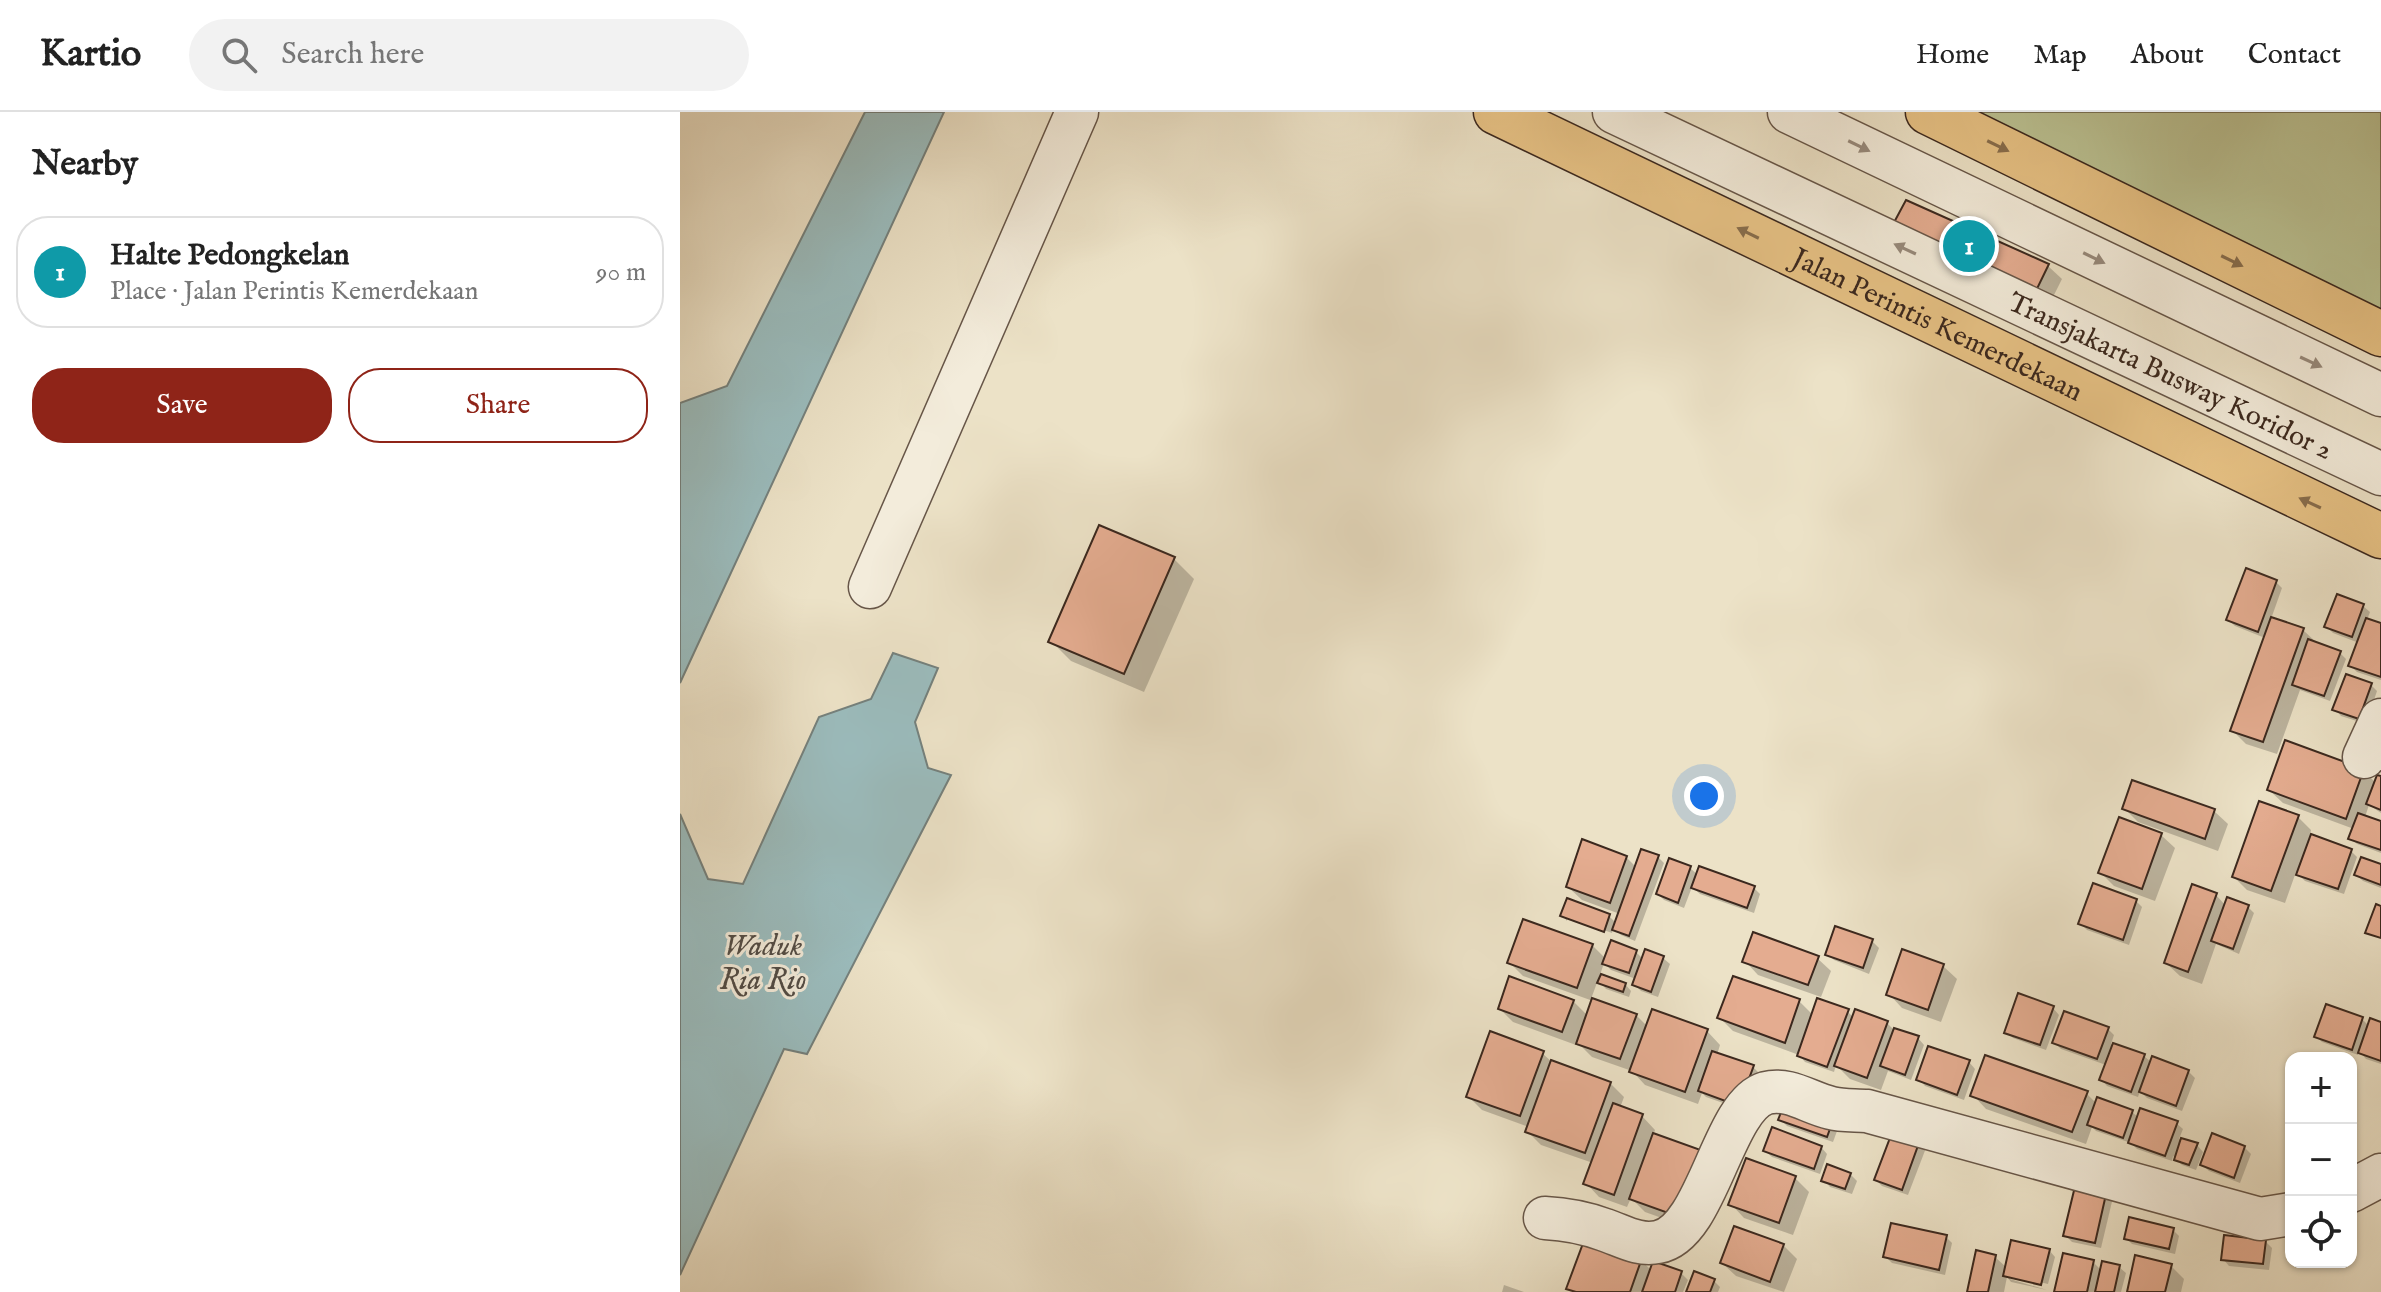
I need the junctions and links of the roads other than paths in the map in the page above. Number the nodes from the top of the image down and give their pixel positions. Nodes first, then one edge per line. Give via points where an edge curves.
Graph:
1 (1077, 112) edge
2 (1496, 112) edge
3 (1614, 112) edge
4 (1789, 112) edge
5 (1928, 112) edge
6 (2381, 334) edge
7 (2381, 395) edge
8 (2381, 474) edge
9 (2381, 536) edge
10 (870, 587) dead end
11 (2381, 1175) edge
12 (2357, 1188) edge
13 (2285, 1215) edge
14 (1545, 1218) dead end

1 - 10 street
9 -> 2 highway, Jalan Perintis Kemerdekaan
8 -> 3 street, Transjakarta Busway Koridor 2
4 -> 7 street
5 -> 6 highway
11 - 12 street
13 - 14 street via 2260,1219 2235,1213 1780,1092 1751,1101 1674,1237 1634,1242 1606,1230

